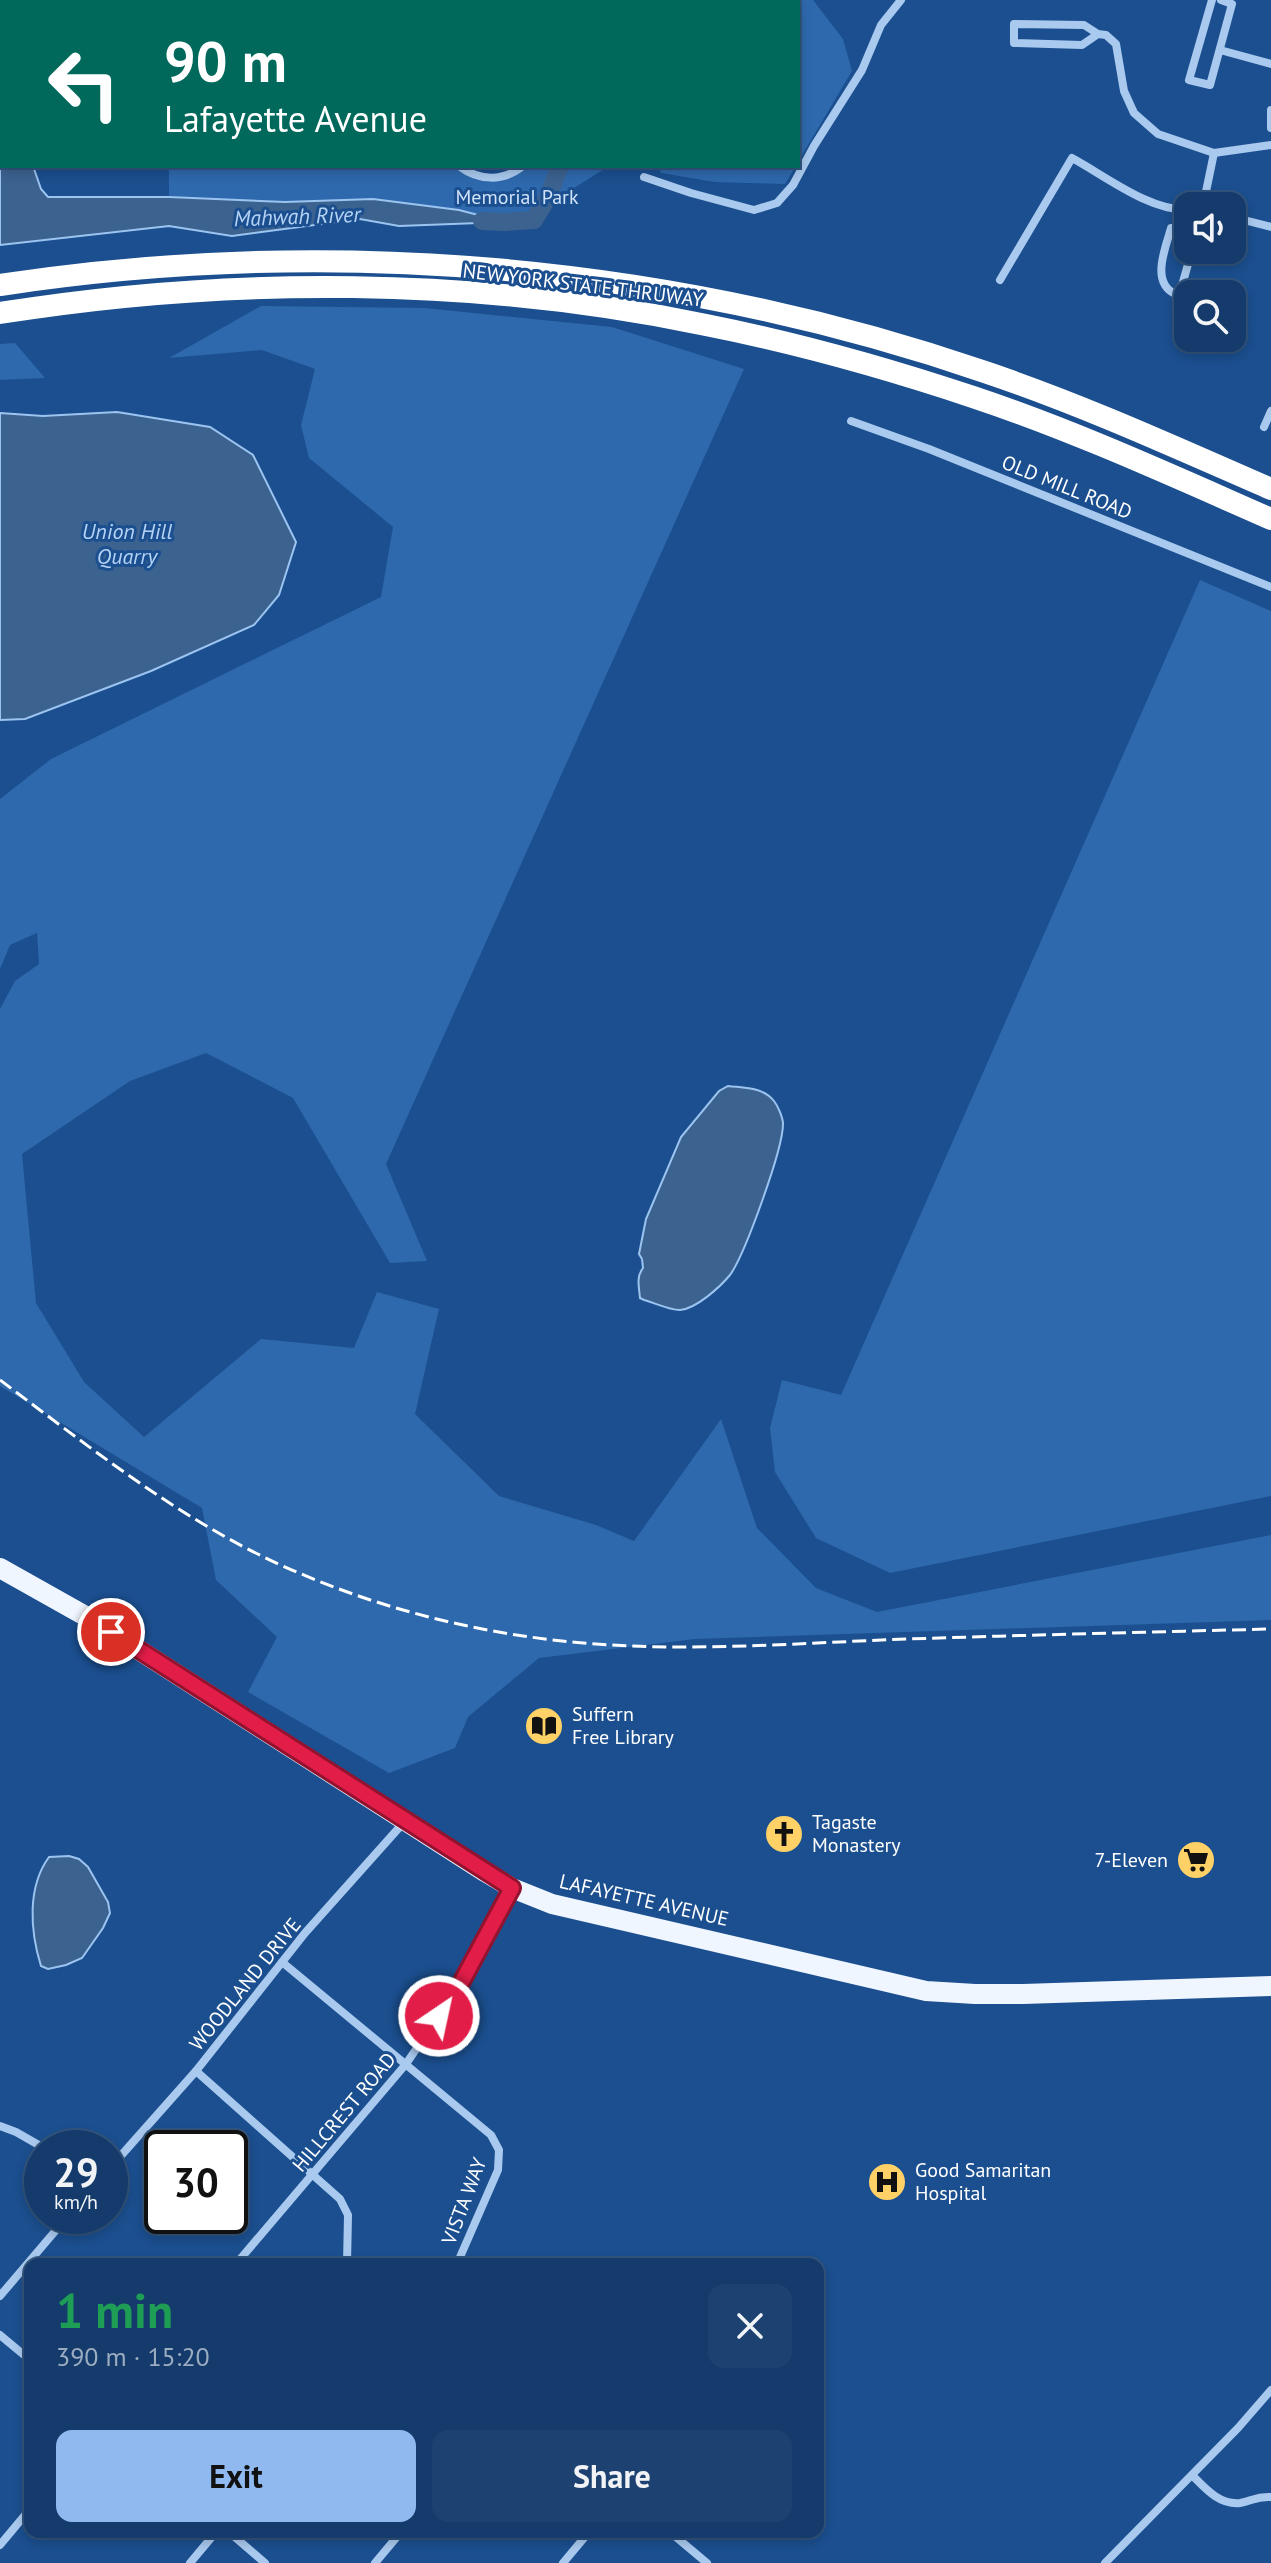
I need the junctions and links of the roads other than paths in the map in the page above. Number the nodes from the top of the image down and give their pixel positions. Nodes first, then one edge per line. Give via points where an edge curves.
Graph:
1 (901, 0) edge
2 (1212, 0) edge
3 (1221, 0) edge
4 (1098, 34) junction
5 (1220, 50) junction
6 (1271, 64) edge
7 (1271, 110) edge
8 (1271, 128) edge
9 (1271, 145) edge
10 (1214, 153) junction
11 (462, 168) edge
12 (520, 168) edge
13 (644, 177) dead end
14 (1206, 192) edge
15 (1174, 209) edge
16 (1246, 221) edge
17 (1271, 227) edge
18 (1174, 228) edge
19 (1188, 264) edge
20 (1000, 280) dead end
21 (0, 285) edge
22 (0, 313) edge
23 (1271, 411) edge
24 (851, 421) dead end
25 (1264, 427) dead end
26 (1271, 489) edge
27 (1271, 519) edge
28 (1271, 587) edge
29 (0, 1568) edge
30 (406, 1820) junction
31 (512, 1888) junction
32 (282, 1962) junction
33 (1271, 1986) edge
34 (406, 2064) junction
35 (196, 2071) junction
36 (0, 2126) edge
37 (24, 2138) edge
38 (128, 2148) edge
39 (312, 2174) junction
40 (53, 2234) edge
41 (32, 2258) edge
42 (241, 2258) edge
43 (347, 2258) edge
44 (460, 2258) edge
45 (24, 2268) edge
46 (0, 2296) edge
47 (0, 2335) edge
48 (24, 2355) edge
49 (1271, 2390) edge
50 (1192, 2475) junction
51 (1271, 2497) edge
52 (24, 2516) edge
53 (211, 2538) edge
54 (236, 2538) edge
55 (396, 2538) edge
56 (584, 2538) edge
57 (677, 2538) edge
58 (0, 2545) edge
59 (190, 2563) edge
60 (265, 2563) edge
61 (375, 2563) edge
62 (563, 2563) edge
63 (707, 2563) edge
64 (1105, 2563) edge

1 - 13 street via 881,25 862,70 793,185 777,203 754,210
2 - 5 street via 1189,80 1210,85
3 - 5 street via 1232,4
4 - 4 street via 1082,45 1014,43 1014,24 1084,25
4 - 10 street via 1116,44 1124,91 1134,113 1158,134
5 - 6 street
7 - 8 street
9 - 10 street
10 - 14 street
11 - 12 street via 488,179
15 - 20 street via 1153,204 1072,158
16 - 17 street
18 - 19 street via 1161,273 1169,291 1181,289
21 - 26 highway, NEW YORK STATE THRUWAY via 193,264 307,261 481,268 652,288 764,310 931,354 1038,390
22 - 27 highway, NEW YORK STATE THRUWAY via 137,295 308,288 479,294 648,315 814,350 976,398
23 - 25 street
24 - 28 street, OLD MILL ROAD
29 - 30 main road, LAFAYETTE AVENUE via 89,1618
30 - 31 main road, LAFAYETTE AVENUE
30 - 32 street, WOODLAND DRIVE
31 - 33 main road, LAFAYETTE AVENUE via 591,1915 926,1991 1011,1994
31 - 34 street, HILLCREST ROAD via 461,1983
32 - 34 street, VISTA WAY
32 - 35 street, WOODLAND DRIVE
34 - 39 street, HILLCREST ROAD
34 - 44 street, VISTA WAY via 491,2135 499,2150 498,2170
35 - 38 street, WOODLAND DRIVE
35 - 39 street
36 - 37 street
39 - 42 street, HILLCREST ROAD
39 - 43 street via 340,2199 348,2215
40 - 41 street
45 - 46 street
47 - 48 street
49 - 50 street
50 - 51 street via 1215,2497 1230,2502
50 - 64 street
52 - 58 street
53 - 59 street
54 - 60 street
55 - 61 street
56 - 62 street
57 - 63 street

